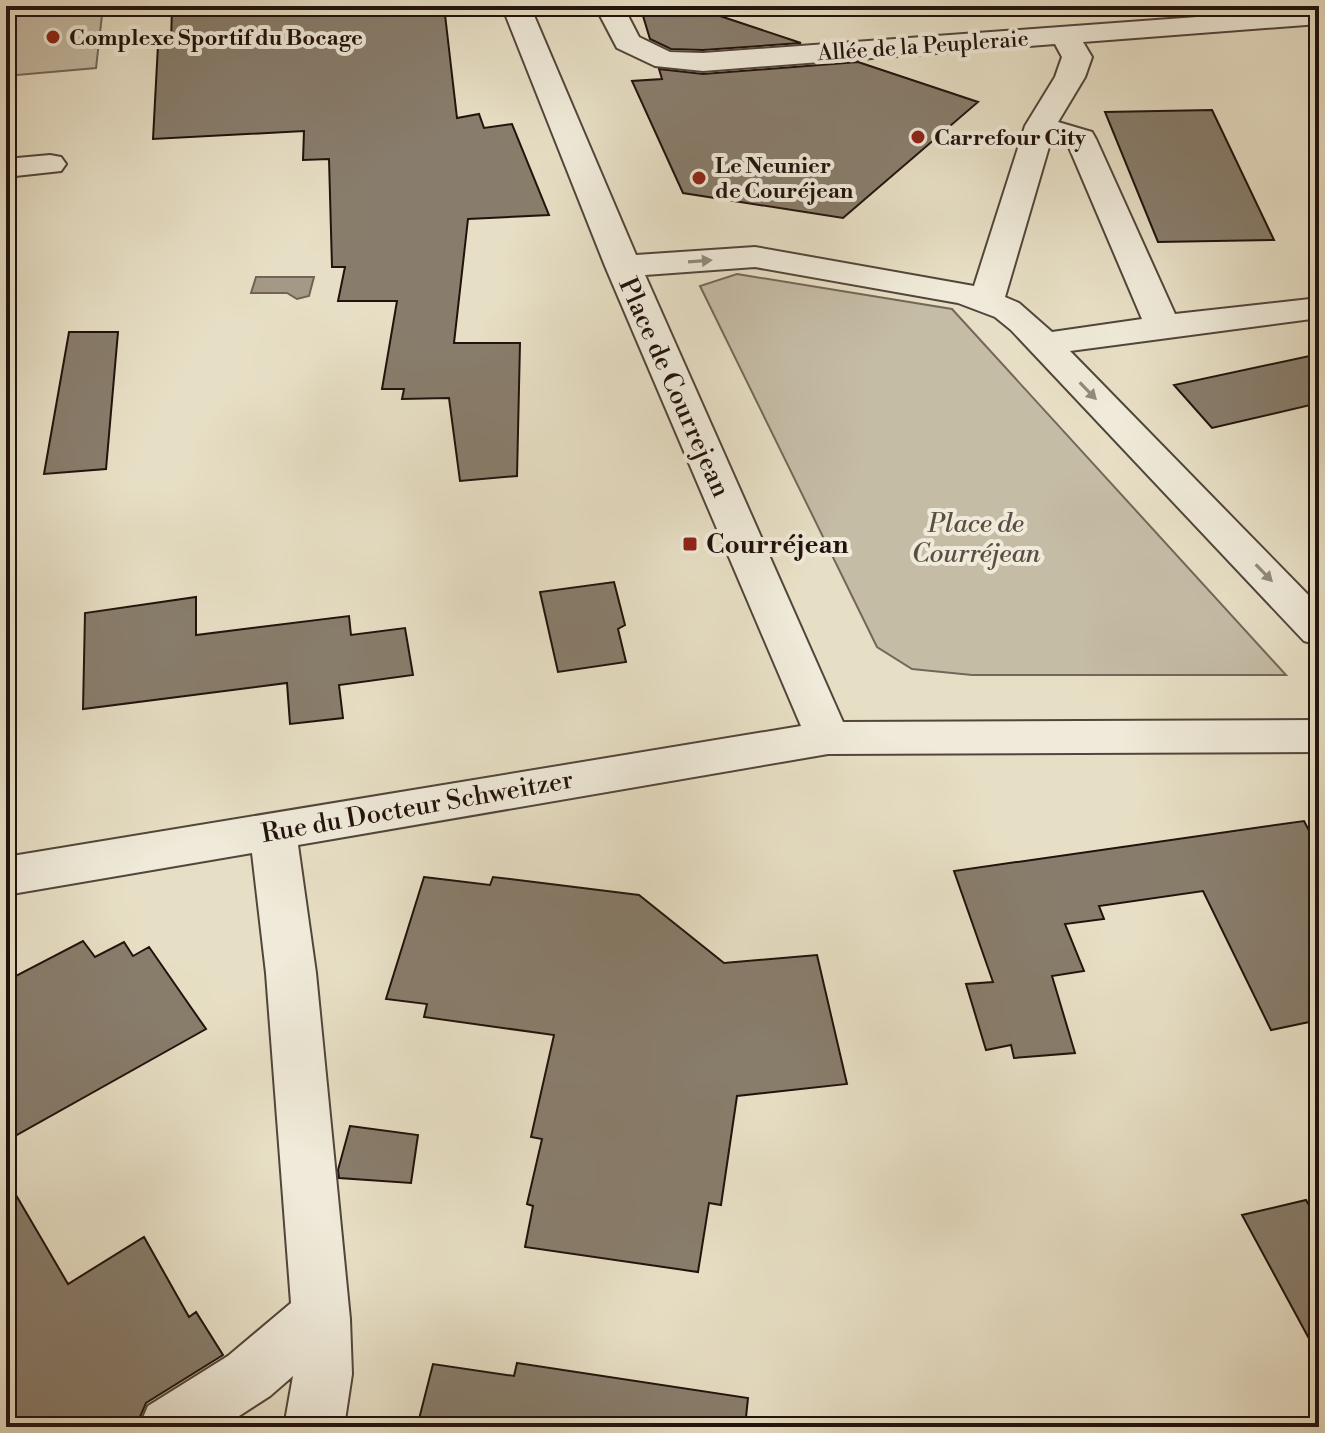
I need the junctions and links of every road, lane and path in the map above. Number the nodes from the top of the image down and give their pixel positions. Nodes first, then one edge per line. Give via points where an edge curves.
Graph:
1 (516, 6) edge
2 (609, 6) edge
3 (1319, 16) edge
4 (1064, 35) junction
5 (1040, 126) junction
6 (50, 164) dead end
7 (6, 168) edge
8 (622, 266) junction
9 (987, 300) junction
10 (1319, 308) edge
11 (1163, 326) junction
12 (1043, 344) junction
13 (1319, 631) edge
14 (1319, 736) edge
15 (828, 738) junction
16 (272, 831) junction
17 (6, 876) edge
18 (319, 1316) junction
19 (169, 1427) edge
20 (314, 1427) edge

1 - 8 street
2 - 4 street, Allée de la Peupleraie via 627,42 665,60 703,62
3 - 4 street, Allée de la Peupleraie
4 - 5 street via 1077,57
5 - 9 street
5 - 11 street via 1081,139
6 - 7 street
8 -> 9 street, Place de Courrejean via 755,257
8 - 15 street, Place de Courrejean
9 - 12 street, Place de Courrejean via 1007,310
10 - 11 street
11 - 12 street
12 -> 13 street, Place de Courrejean
14 - 15 street
15 - 16 street, Rue du Docteur Schweitzer
16 - 17 street, Rue du Docteur Schweitzer
16 - 18 street via 288,928
18 - 19 street via 249,1376
18 - 20 street via 323,1394

